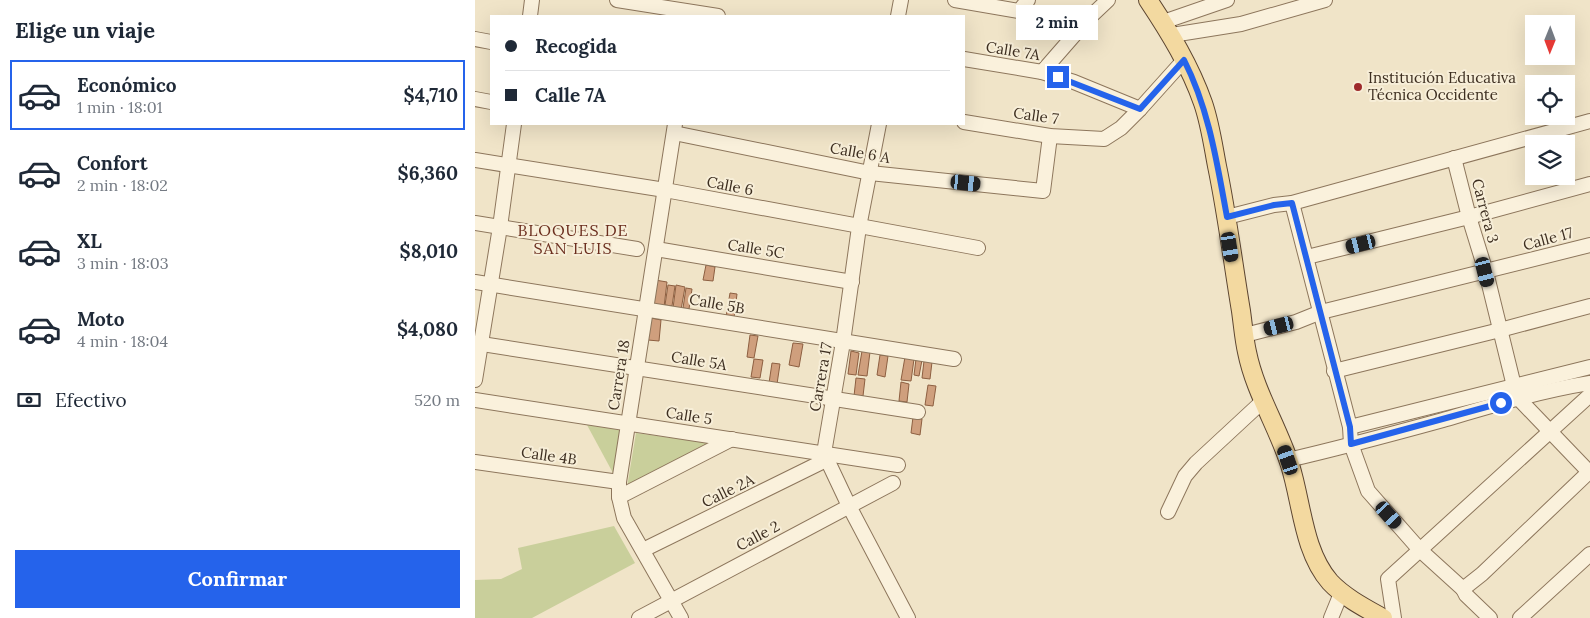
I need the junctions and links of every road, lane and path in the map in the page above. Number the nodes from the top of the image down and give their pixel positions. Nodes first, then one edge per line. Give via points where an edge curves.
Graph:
1 (532, 0) edge
2 (617, 0) edge
3 (901, 0) edge
4 (955, 0) edge
5 (1107, 0) edge
6 (1148, 0) edge
7 (1227, 0) edge
8 (1325, 0) edge
9 (1023, 6) edge
10 (694, 9) edge
11 (529, 15) edge
12 (715, 15) edge
13 (898, 15) edge
14 (1167, 29) junction
15 (475, 39) edge
16 (490, 42) edge
17 (965, 59) edge
18 (1184, 60) junction
19 (1042, 72) junction
20 (475, 100) edge
21 (490, 102) edge
22 (1140, 109) junction
23 (1590, 121) edge
24 (965, 122) edge
25 (515, 125) edge
26 (879, 125) edge
27 (675, 128) edge
28 (1050, 136) junction
29 (1454, 158) junction
30 (475, 160) edge
31 (509, 165) junction
32 (870, 173) junction
33 (1590, 184) edge
34 (665, 190) junction
35 (1292, 203) junction
36 (1227, 217) junction
37 (1469, 217) junction
38 (475, 223) edge
39 (501, 227) junction
40 (859, 227) junction
41 (1590, 245) edge
42 (978, 248) dead end
43 (637, 249) dead end
44 (656, 249) junction
45 (1307, 258) junction
46 (1485, 272) junction
47 (475, 282) edge
48 (852, 282) junction
49 (491, 284) junction
50 (1590, 306) edge
51 (646, 308) junction
52 (1321, 312) junction
53 (1500, 330) junction
54 (1245, 335) junction
55 (843, 342) junction
56 (478, 343) edge
57 (954, 359) dead end
58 (1590, 367) edge
59 (636, 368) junction
60 (1334, 371) junction
61 (475, 380) edge
62 (1590, 383) edge
63 (1516, 392) junction
64 (1590, 395) edge
65 (833, 399) junction
66 (475, 400) edge
67 (1264, 400) junction
68 (918, 412) dead end
69 (628, 424) junction
70 (1350, 427) junction
71 (1550, 431) junction
72 (732, 439) junction
73 (1351, 444) junction
74 (825, 457) junction
75 (1288, 460) junction
76 (475, 462) edge
77 (898, 465) dead end
78 (1590, 472) edge
79 (619, 482) junction
80 (893, 484) dead end
81 (619, 498) junction
82 (849, 506) junction
83 (1168, 512) dead end
84 (643, 550) junction
85 (1420, 550) junction
86 (1590, 554) edge
87 (1463, 589) junction
88 (1342, 591) junction
89 (672, 601) junction
90 (639, 618) edge
91 (681, 618) edge
92 (909, 618) edge
93 (1331, 618) edge
94 (1383, 618) edge
95 (1394, 618) edge
96 (1490, 618) edge
97 (1519, 618) edge

1 - 11 street
2 - 10 street
3 - 13 street
4 - 9 street
5 - 19 street
6 - 14 main road
7 - 14 street
8 - 14 street via 1241,24
10 - 12 street
14 - 18 main road
15 - 16 street
17 - 19 street, Calle 7A
18 - 22 street
18 - 36 main road via 1203,103
19 - 22 street, Calle 7A
20 - 21 street
22 - 28 street, Calle 7 via 1105,139
23 - 29 street
24 - 28 street, Calle 7
25 - 31 street
26 - 32 street, Carrera 17
27 - 32 street, Calle 6 A
27 - 34 street, Carrera 18
28 - 32 street, Calle 6 A via 1043,190
29 - 35 street
29 - 37 street, Carrera 3
30 - 31 street, Calle 6
31 - 34 street, Calle 6
31 - 39 street
32 - 40 street, Carrera 17
33 - 37 street
34 - 40 street, Calle 6
34 - 44 street, Carrera 18
35 - 36 street
35 - 45 street
36 - 54 main road
37 - 45 street
37 - 46 street, Carrera 3
38 - 39 street
39 - 43 street
39 - 49 street
40 - 42 street, Calle 6
40 - 48 street, Carrera 17
41 - 46 street, Calle 17
44 - 48 street, Calle 5C
44 - 51 street, Carrera 18
45 - 52 street
46 - 52 street, Calle 17
46 - 53 street, Carrera 3
47 - 49 street, Calle 5B
48 - 55 street, Carrera 17
49 - 51 street, Calle 5B
49 - 56 street
50 - 53 street
51 - 55 street, Calle 5B
51 - 59 street, Carrera 18
52 - 54 street, Calle 17
52 - 60 street
53 - 60 street
53 - 63 street, Carrera 3
54 - 67 main road via 1247,352
55 - 57 street, Calle 5B
55 - 65 street, Carrera 17
56 - 59 street, Calle 5A
56 - 61 street
58 - 63 street
59 - 65 street, Calle 5A
59 - 69 street, Carrera 18
60 - 70 street
62 - 63 street
63 - 70 street
63 - 71 street
63 - 73 street
64 - 71 street
65 - 68 street, Calle 5A
65 - 74 street, Carrera 17
66 - 69 street, Calle 5
67 - 75 main road
67 - 83 street via 1196,463 1185,476
69 - 72 street, Calle 5
69 - 79 street, Carrera 18
70 - 73 street
71 - 78 street
71 - 85 street
72 - 74 street, Calle 5
72 - 81 street
73 - 75 street
73 - 85 street via 1368,491
74 - 77 street, Calle 5
74 - 82 street
74 - 84 street, Calle 2A
75 - 88 main road via 1317,562
76 - 79 street, Calle 4B
78 - 87 street
79 - 81 street, Carrera 18
80 - 82 street, Calle 2
81 - 84 street, Carrera 18 via 624,518
82 - 89 street, Calle 2
82 - 92 street
84 - 89 street, Carrera 18
85 - 87 street
85 - 95 street via 1388,579
86 - 97 street
87 - 96 street
88 - 93 street
88 - 94 main road
89 - 90 street, Calle 2
89 - 91 street, Carrera 18

